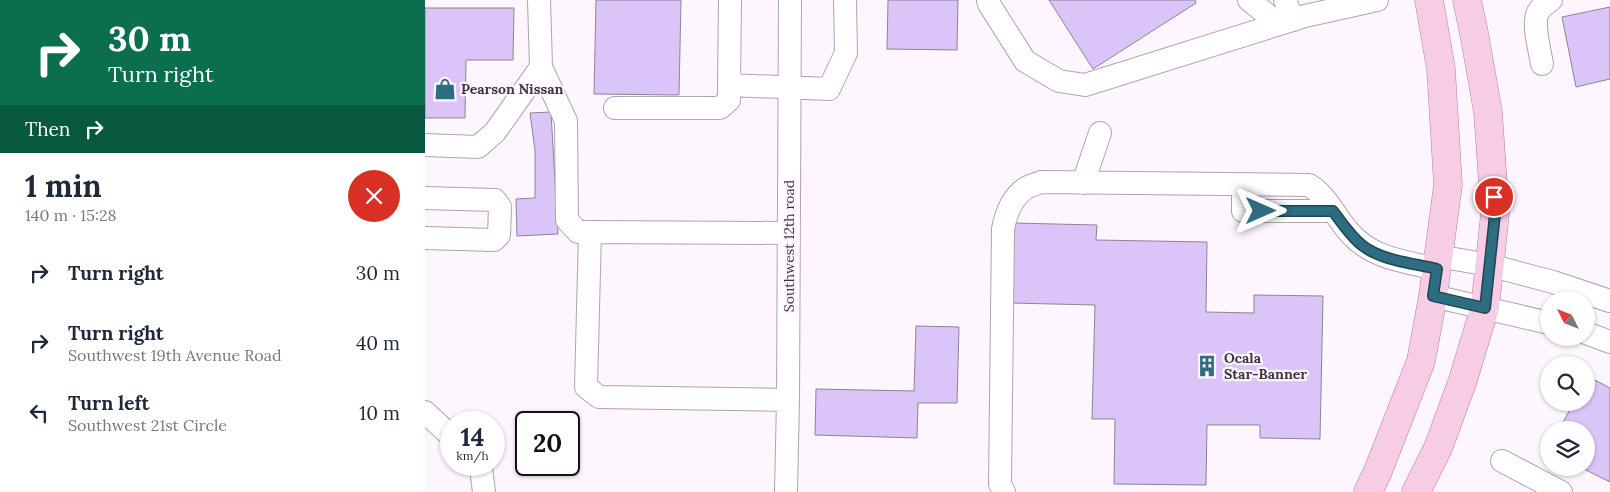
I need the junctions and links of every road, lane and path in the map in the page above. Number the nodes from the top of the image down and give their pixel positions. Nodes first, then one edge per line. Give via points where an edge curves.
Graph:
1 (539, 0) edge
2 (730, 0) edge
3 (790, 0) edge
4 (845, 0) edge
5 (988, 0) edge
6 (1249, 0) edge
7 (1429, 0) edge
8 (1467, 0) edge
9 (1551, 0) edge
10 (1364, 1) edge
11 (1286, 14) edge
12 (1542, 64) dead end
13 (541, 67) junction
14 (729, 85) junction
15 (789, 88) junction
16 (615, 108) dead end
17 (1100, 133) dead end
18 (425, 145) edge
19 (1083, 183) junction
20 (425, 198) edge
21 (590, 232) junction
22 (788, 234) junction
23 (425, 238) edge
24 (1437, 263) junction
25 (1489, 265) junction
26 (1433, 296) junction
27 (1610, 301) edge
28 (1485, 308) junction
29 (1540, 321) edge
30 (1595, 336) edge
31 (1610, 342) edge
32 (788, 400) junction
33 (425, 412) edge
34 (440, 426) edge
35 (1502, 462) dead end
36 (482, 476) edge
37 (484, 492) edge
38 (786, 492) edge
39 (1004, 492) edge
40 (1368, 492) edge
41 (1416, 492) edge
42 (1561, 492) edge

1 - 13 street
2 - 14 street
3 - 15 street, Southwest 12th road
4 - 15 street via 846,52 829,89
5 - 11 street via 1025,61 1059,81 1085,85
6 - 11 street
7 - 24 main road via 1441,69 1448,185
8 - 25 main road via 1488,112 1495,214
9 - 12 street via 1537,15
10 - 11 street
13 - 18 street via 495,132 478,147
13 - 21 street via 566,121 567,220 578,232
14 - 15 street
14 - 16 street via 729,100 721,108
15 - 22 street, Southwest 12th road
17 - 19 street
19 - 24 street via 1309,185 1318,191 1348,232 1371,251
19 - 39 street via 1041,182 1026,188 1013,200 1006,214 1003,229 1000,474
20 - 23 street via 495,200 500,207 499,235 494,240
21 - 22 street
21 - 32 street via 586,387 599,397
22 - 32 street, Southwest 12th road
24 - 25 street
24 - 26 main road
25 - 27 street
25 - 28 main road
26 - 28 street
26 - 40 main road via 1421,361
28 - 29 street
28 - 41 main road via 1438,448
30 - 31 street
32 - 38 street, Southwest 12th road
33 - 34 street
35 - 42 street
36 - 37 street

